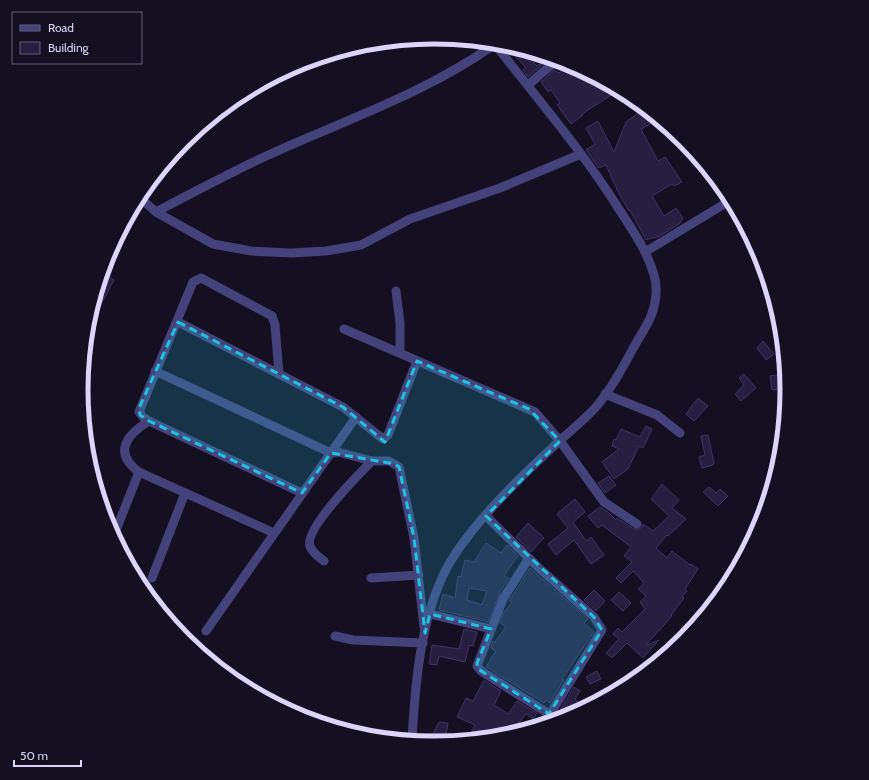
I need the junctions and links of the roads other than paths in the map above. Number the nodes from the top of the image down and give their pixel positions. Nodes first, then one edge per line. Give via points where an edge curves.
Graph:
1 (487, 48) edge
2 (500, 51) edge
3 (552, 64) edge
4 (528, 85) junction
5 (581, 154) junction
6 (145, 202) edge
7 (726, 204) edge
8 (156, 212) junction
9 (645, 252) junction
10 (396, 291) dead end
11 (178, 322) junction
12 (344, 329) dead end
13 (400, 353) junction
14 (417, 361) junction
15 (155, 371) junction
16 (279, 374) junction
17 (605, 394) junction
18 (356, 417) junction
19 (149, 421) junction
20 (680, 433) dead end
21 (560, 441) junction
22 (331, 453) junction
23 (372, 461) junction
24 (139, 472) junction
25 (185, 493) junction
26 (302, 493) junction
27 (486, 516) junction
28 (637, 524) dead end
29 (117, 527) edge
30 (274, 534) junction
31 (529, 558) junction
32 (324, 561) dead end
33 (419, 576) junction
34 (152, 578) dead end
35 (371, 578) dead end
36 (430, 614) junction
37 (491, 629) junction
38 (206, 630) dead end
39 (425, 633) junction
40 (336, 636) dead end
41 (423, 643) junction
42 (549, 714) junction
43 (547, 718) edge
44 (413, 735) edge

1 - 8 street via 423,88 264,157
2 - 4 street
3 - 4 street
4 - 5 street
5 - 8 street via 500,188 432,210 361,245 343,249 291,253 251,251 213,244
5 - 9 street via 600,179
6 - 8 street
7 - 9 street
9 - 17 street via 655,276 652,315
10 - 13 street
11 - 15 street
11 - 16 street
11 - 16 street via 193,282 205,279 272,316
12 - 13 street
13 - 14 street
14 - 18 street via 385,438 380,438
14 - 21 street via 529,409 540,417
15 - 19 street via 139,408 140,415
15 - 22 street
16 - 18 street via 343,406
17 - 20 street via 657,415
17 - 21 street
18 - 22 street
19 - 24 street via 134,431 126,440 124,449 131,466
19 - 26 street
21 - 27 street
21 - 28 street via 604,502
22 - 23 street via 338,452
22 - 26 street
23 - 32 street via 344,489 310,535 310,546
23 - 33 street via 389,462 399,467
24 - 25 street
24 - 29 street
25 - 30 street
25 - 34 street
26 - 30 street
27 - 31 street
27 - 36 street via 451,561
30 - 38 street
31 - 37 street via 503,599
31 - 42 street via 594,617 602,630
33 - 35 street
33 - 39 street
36 - 37 street
36 - 39 street
37 - 42 street via 477,662 478,669
39 - 41 street
40 - 41 street via 353,640
41 - 44 street
42 - 43 street

